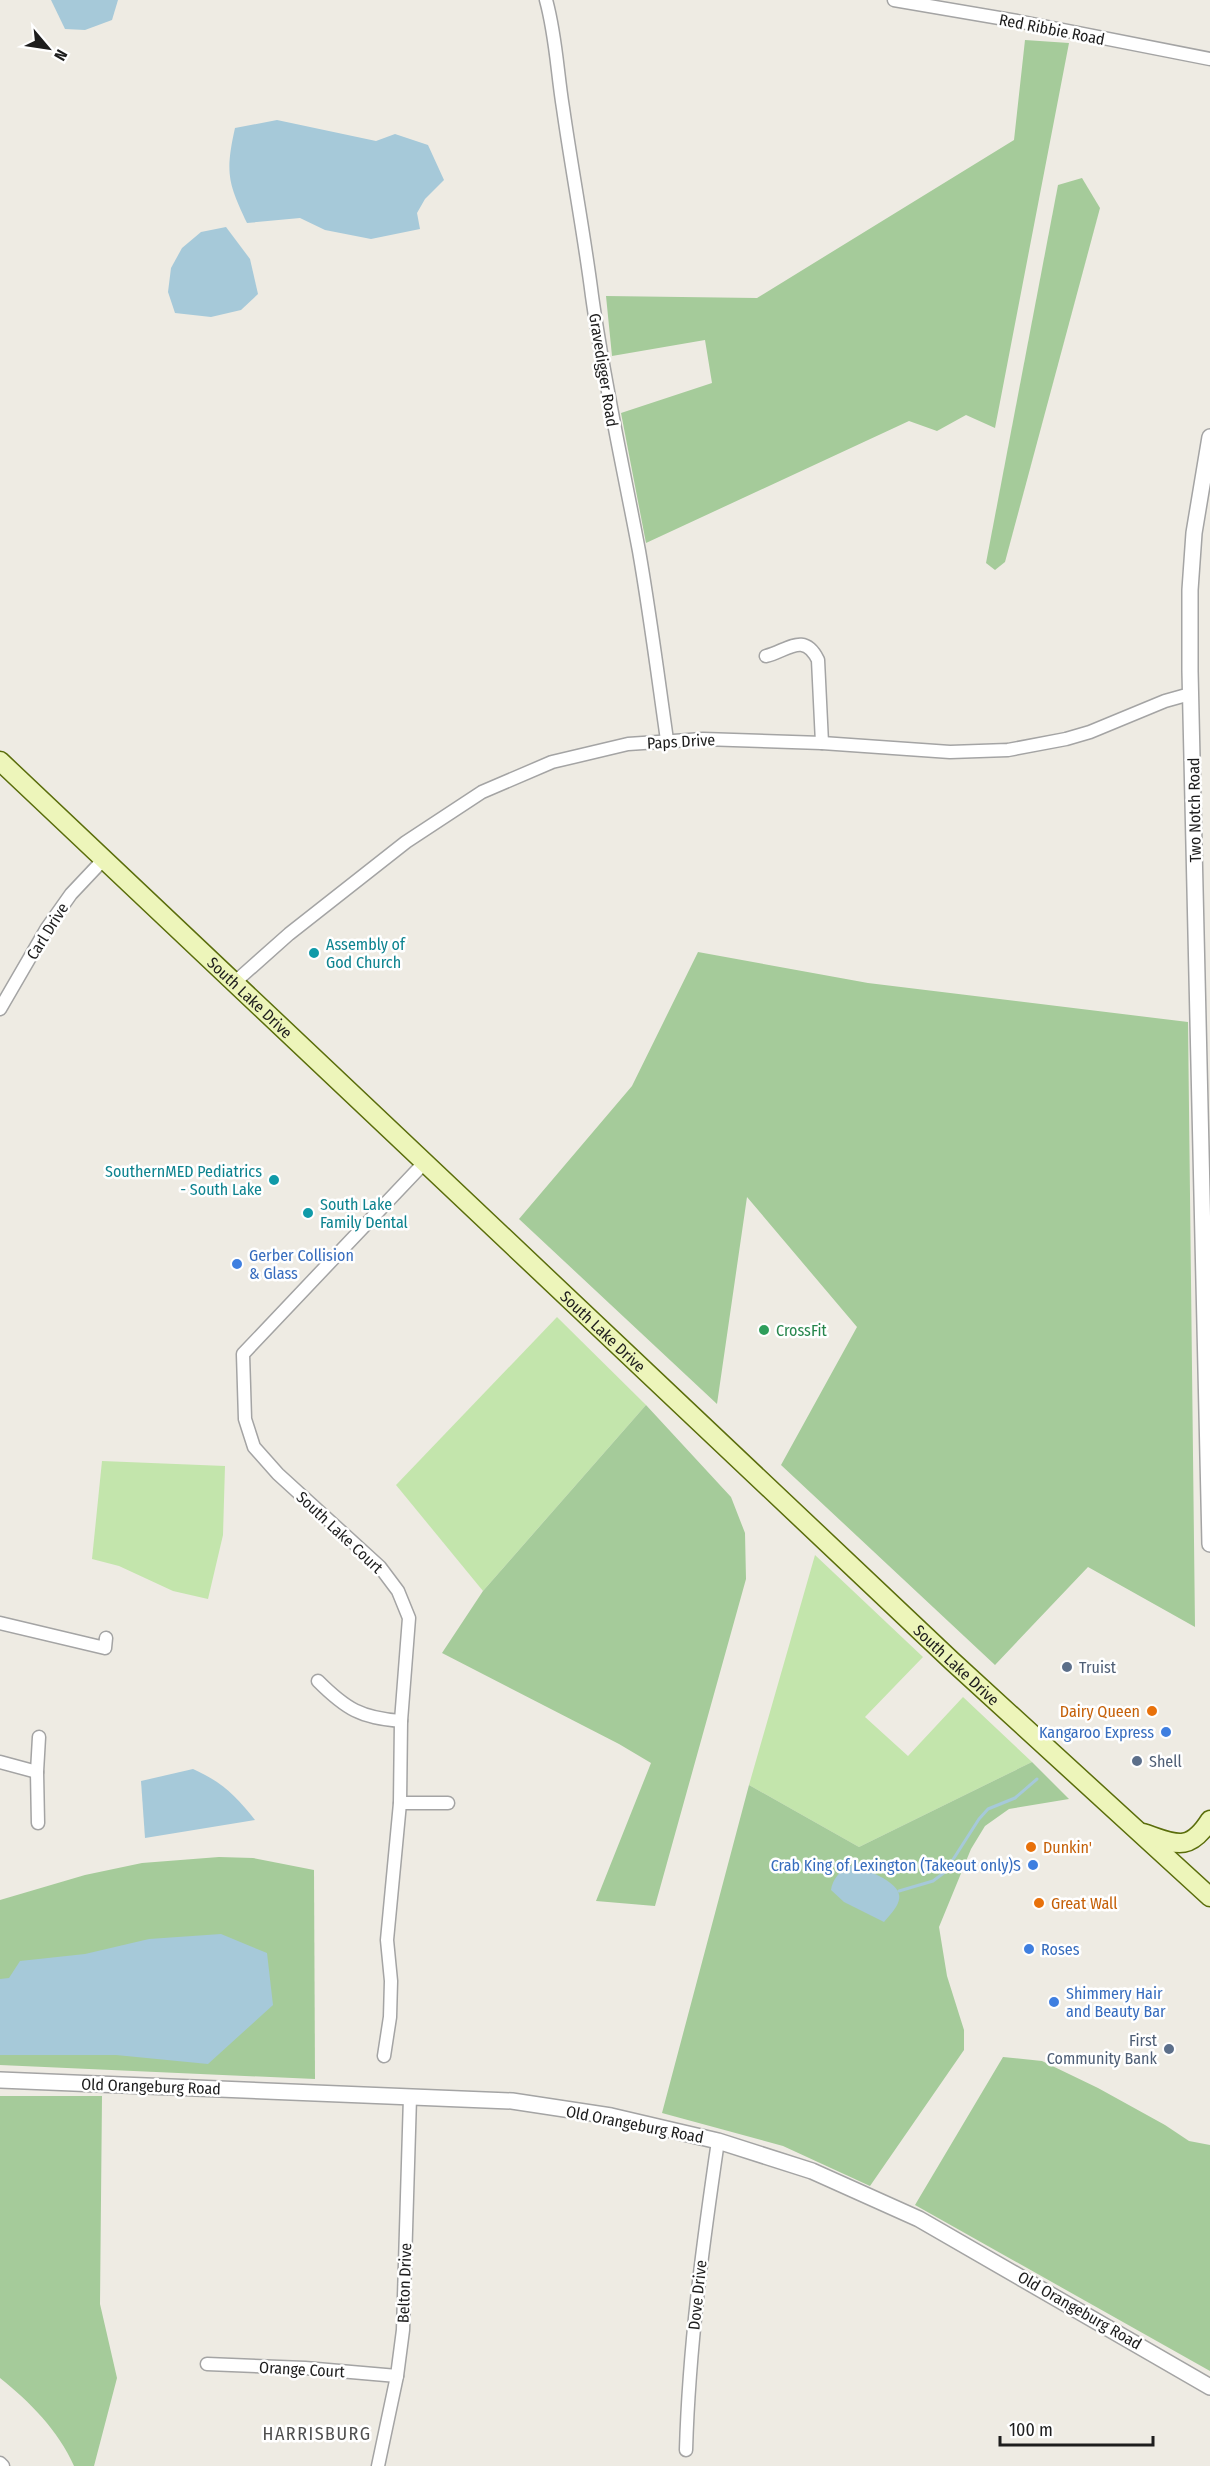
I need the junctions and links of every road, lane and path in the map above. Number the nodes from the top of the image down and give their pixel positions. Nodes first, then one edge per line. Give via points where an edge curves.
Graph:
1 (546, 0) edge
2 (894, 0) edge
3 (1210, 59) edge
4 (1210, 437) edge
5 (766, 656) dead end
6 (1190, 694) junction
7 (667, 740) junction
8 (822, 742) junction
9 (0, 761) edge
10 (104, 859) junction
11 (235, 982) junction
12 (0, 1009) edge
13 (425, 1162) junction
14 (1210, 1544) edge
15 (0, 1623) edge
16 (106, 1638) dead end
17 (318, 1681) dead end
18 (401, 1721) junction
19 (39, 1737) dead end
20 (0, 1762) edge
21 (37, 1772) junction
22 (400, 1803) junction
23 (448, 1803) dead end
24 (1210, 1820) edge
25 (38, 1823) dead end
26 (1138, 1832) junction
27 (1210, 1897) edge
28 (384, 2056) dead end
29 (0, 2080) edge
30 (410, 2097) junction
31 (718, 2141) junction
32 (207, 2364) dead end
33 (397, 2376) junction
34 (1210, 2387) edge
35 (686, 2450) dead end
36 (378, 2466) edge

1 - 7 street, Gravedigger Road via 555,36 592,296 640,562
2 - 3 street, Red Ribbie Road
4 - 6 street, Two Notch Road via 1194,533
5 - 8 street via 795,644 814,651 818,660
6 - 8 street, Paps Drive via 1072,737 1008,750 950,752
6 - 14 street, Two Notch Road
7 - 8 street, Paps Drive
7 - 11 street, Paps Drive via 628,744 552,762 482,792 406,842
9 - 10 main road, South Lake Drive
10 - 11 main road, South Lake Drive
10 - 12 street, Carl Drive via 71,894
11 - 13 main road, South Lake Drive
13 - 18 street, South Lake Court via 243,1354 245,1419 254,1447 380,1567 398,1591 409,1618
13 - 26 main road, South Lake Drive via 951,1662
15 - 16 street via 105,1648
17 - 18 street via 346,1707 383,1720
18 - 22 street, South Lake Court
19 - 21 street
20 - 21 street
21 - 25 street
22 - 23 street
22 - 28 street, South Lake Court via 387,1940 391,1993
24 - 26 main road via 1199,1836 1183,1844
26 - 27 main road, South Lake Drive
29 - 30 street, Old Orangeburg Road
30 - 31 street, Old Orangeburg Road via 512,2101 611,2116
30 - 33 street, Belton Drive via 403,2330
31 - 34 street, Old Orangeburg Road via 812,2171 919,2219
31 - 35 street, Dove Drive via 700,2263
32 - 33 street, Orange Court
33 - 36 street, Belton Drive

